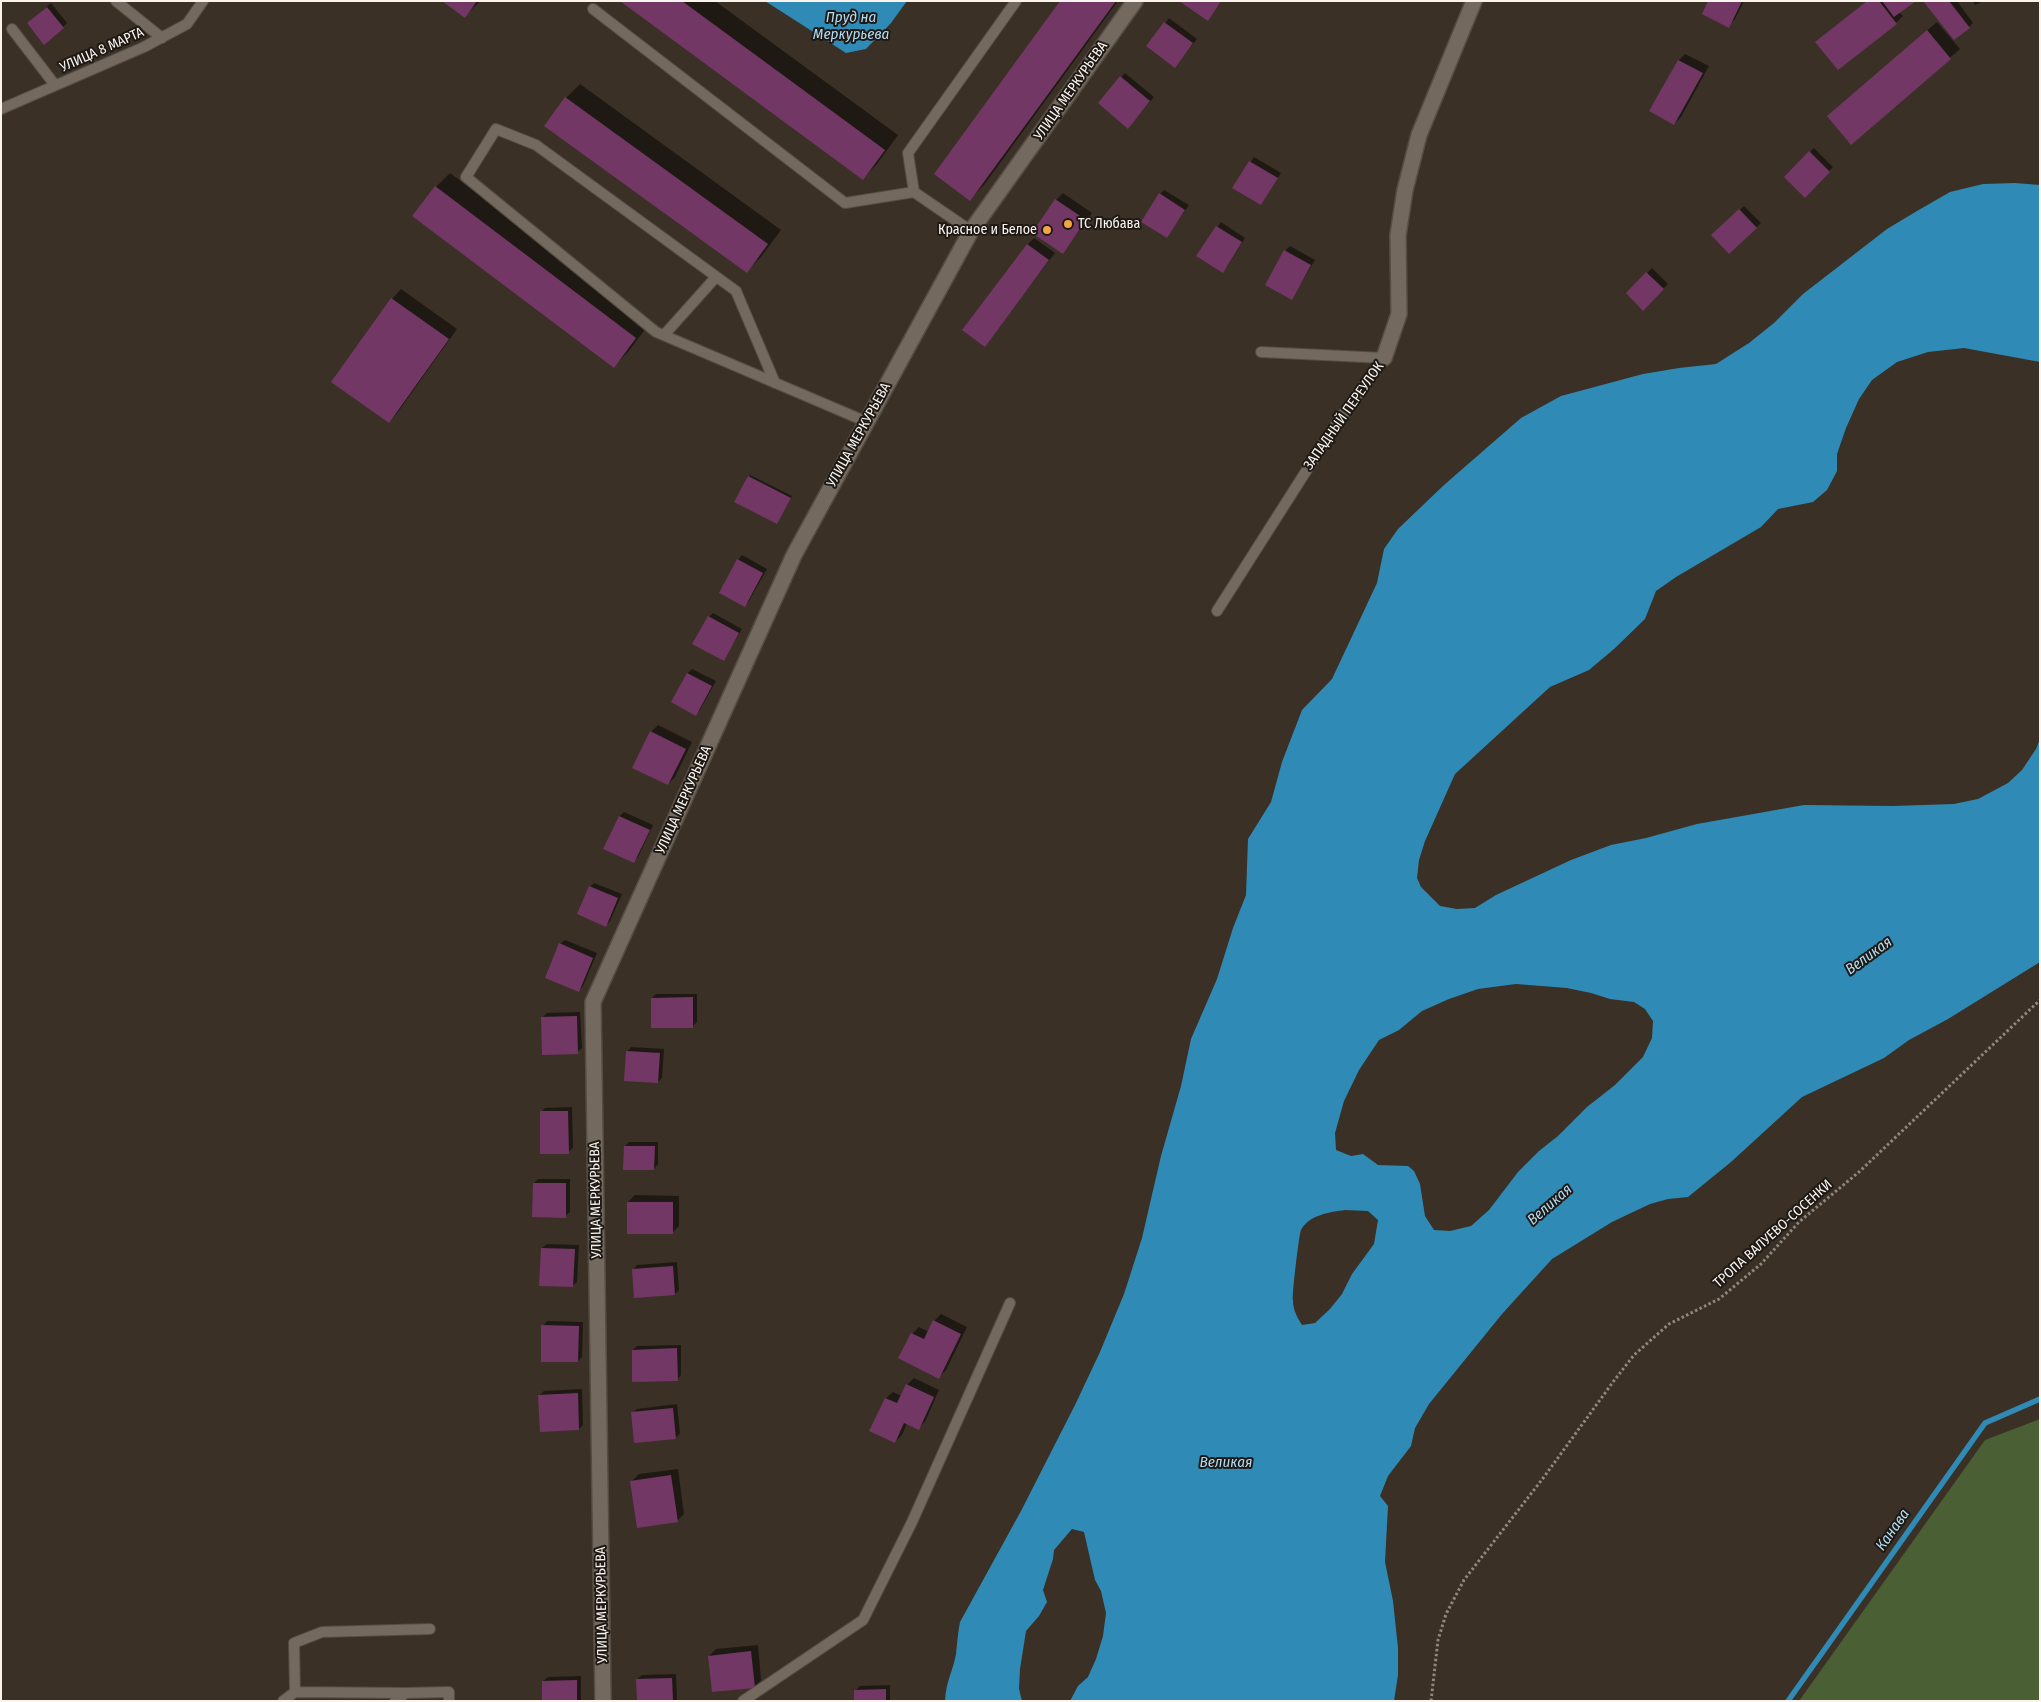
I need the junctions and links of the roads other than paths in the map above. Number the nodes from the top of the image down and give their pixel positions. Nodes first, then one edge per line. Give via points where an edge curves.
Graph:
1 (116, 1) edge
2 (203, 1) edge
3 (1016, 1) edge
4 (1135, 1) edge
5 (1474, 1) edge
6 (594, 9) dead end
7 (12, 29) dead end
8 (162, 38) junction
9 (55, 85) junction
10 (1, 109) edge
11 (914, 192) junction
12 (972, 232) junction
13 (716, 277) junction
14 (664, 335) junction
15 (1261, 352) dead end
16 (1384, 358) junction
17 (775, 383) junction
18 (867, 422) junction
19 (1217, 611) dead end
20 (1010, 1303) dead end
21 (430, 1629) dead end
22 (295, 1692) junction
23 (406, 1693) junction
24 (283, 1701) edge
25 (394, 1701) edge
26 (449, 1701) edge
27 (603, 1701) edge
28 (743, 1701) edge

1 - 8 lane
2 - 8 lane, УЛИЦА 8 МАРТА via 187,24
3 - 11 lane via 908,153
4 - 12 street, УЛИЦА МЕРКУРЬЕВА
5 - 16 street, ЗАПАДНЫЙ ПЕРЕУЛОК via 1419,135 1404,190 1398,235 1400,314
6 - 11 lane via 845,203
7 - 9 lane
8 - 9 lane, УЛИЦА 8 МАРТА
9 - 10 lane, УЛИЦА 8 МАРТА
11 - 12 lane
12 - 18 street, УЛИЦА МЕРКУРЬЕВА
13 - 14 lane
13 - 14 lane via 536,145 496,129 466,177 656,332
13 - 17 lane via 736,291
14 - 17 lane
15 - 16 lane
16 - 19 lane, ЗАПАДНЫЙ ПЕРЕУЛОК via 1338,421
17 - 18 lane
18 - 27 street, УЛИЦА МЕРКУРЬЕВА via 794,555 593,1002
20 - 28 lane via 912,1522 862,1620
21 - 22 lane via 322,1632 294,1644
22 - 23 lane
22 - 24 lane
23 - 25 lane
23 - 26 lane via 449,1692

